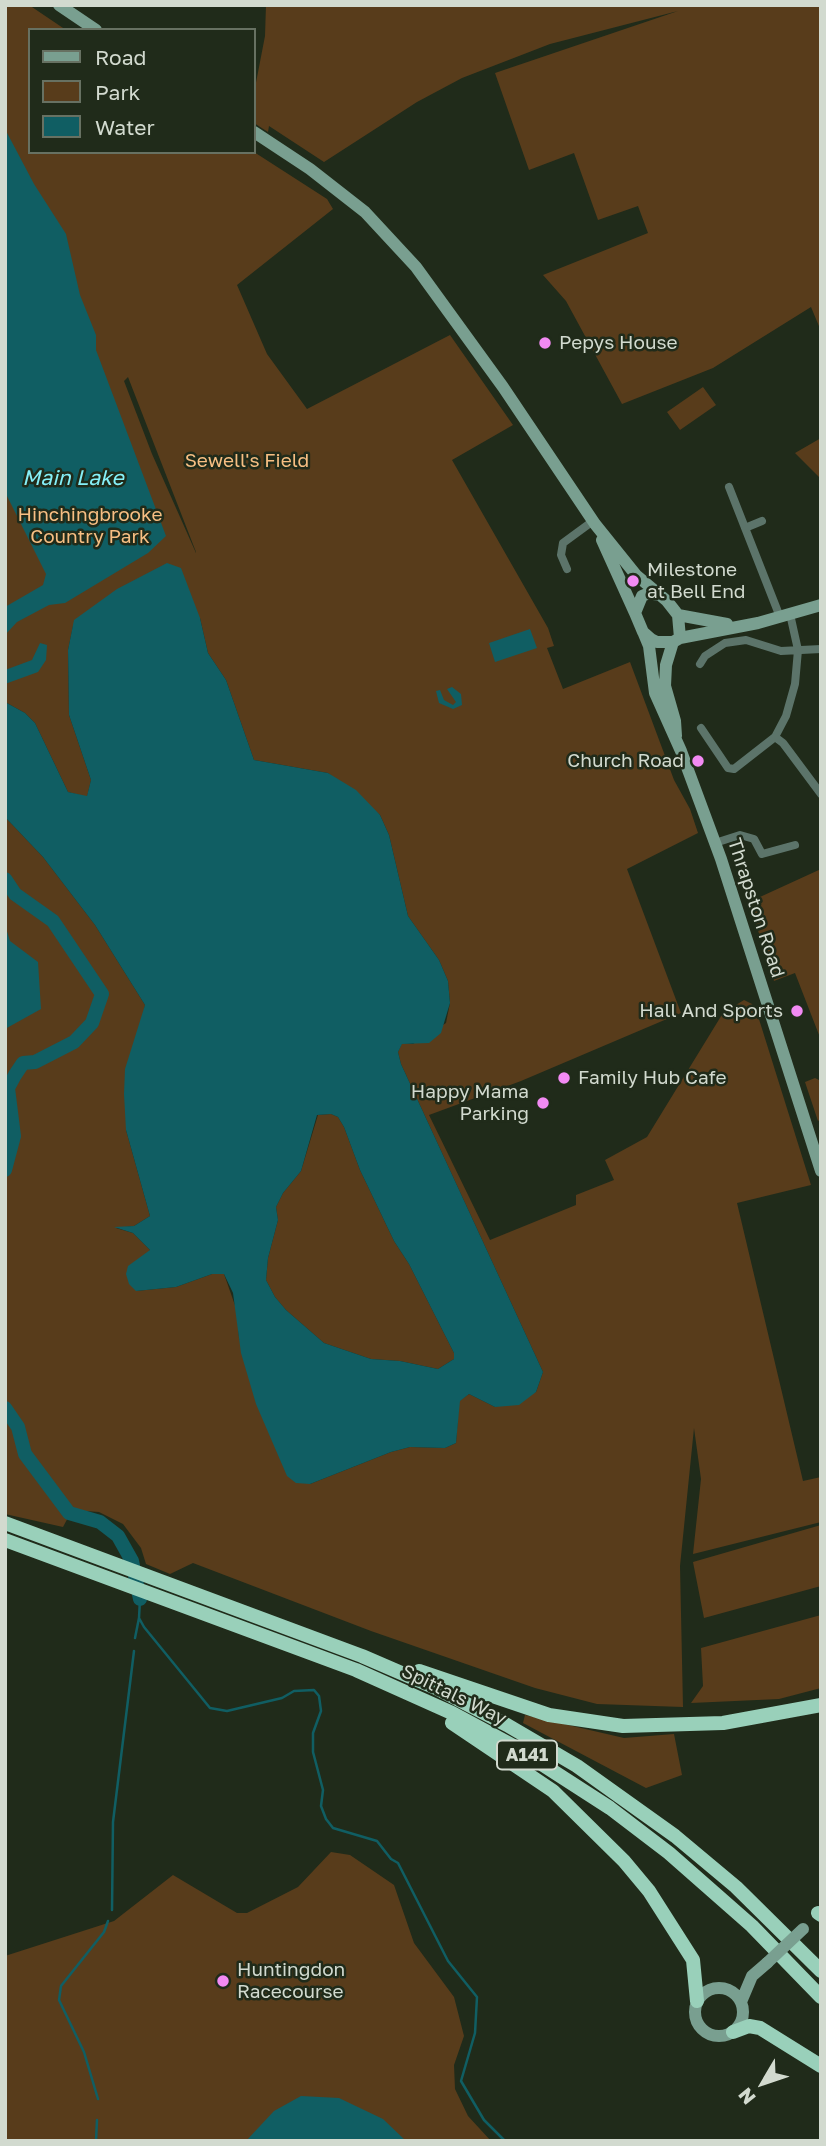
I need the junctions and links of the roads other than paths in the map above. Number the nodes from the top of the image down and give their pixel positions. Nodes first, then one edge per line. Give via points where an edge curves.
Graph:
1 (59, 5) edge
2 (93, 28) edge
3 (256, 133) edge
4 (729, 487) dead end
5 (762, 521) dead end
6 (594, 523) junction
7 (745, 528) junction
8 (567, 569) dead end
9 (659, 595) junction
10 (821, 605) edge
11 (635, 613) junction
12 (678, 615) junction
13 (785, 615) junction
14 (737, 625) junction
15 (643, 632) junction
16 (676, 640) junction
17 (821, 649) edge
18 (798, 650) junction
19 (700, 664) dead end
20 (701, 728) dead end
21 (775, 737) junction
22 (676, 738) junction
23 (821, 794) edge
24 (715, 843) junction
25 (795, 845) dead end
26 (821, 1171) edge
27 (5, 1523) edge
28 (5, 1540) edge
29 (324, 1642) junction
30 (356, 1670) junction
31 (821, 1705) edge
32 (820, 1913) edge
33 (821, 1971) edge
34 (752, 1976) junction
35 (727, 1989) junction
36 (821, 1997) edge
37 (697, 2001) junction
38 (741, 2002) junction
39 (733, 2032) junction
40 (821, 2066) edge

1 - 2 main road
3 - 6 main road via 310,169 388,235 444,301
4 - 7 street
5 - 7 street
6 - 8 street via 563,543 561,555
6 - 9 main road via 636,575
6 - 11 main road, Thrapston Road
7 - 13 street
9 - 11 main road via 642,596
9 - 12 main road
10 - 13 main road
11 - 15 main road, Thrapston Road
12 - 14 main road
12 - 16 main road, Thrapston Road
13 - 14 main road
13 - 18 street
14 - 16 main road
15 - 16 main road via 657,642
15 - 22 main road, Thrapston Road via 655,693
16 - 22 main road, Thrapston Road via 666,665 665,686
17 - 18 street
18 - 19 street via 781,651 746,640 725,643
18 - 21 street via 795,684
20 - 21 street via 728,768 734,769
21 - 23 street
22 - 24 main road, Thrapston Road
24 - 25 street via 740,835 754,839 762,854
24 - 26 main road, Thrapston Road
27 - 29 highway, Spittals Way / A141
28 - 30 highway, Spittals Way / A141
29 - 31 highway via 376,1654 549,1715 623,1727 723,1723
29 - 33 highway, Spittals Way / A141 via 460,1700 577,1766 706,1861
30 - 36 highway, Spittals Way / A141 via 484,1730 610,1808 725,1900
30 - 37 highway via 489,1746 553,1791 601,1836 649,1891 685,1945 693,1960
32 - 34 main road, bridge
34 - 35 main road
34 - 38 main road
35 - 37 main road via 714,1989
35 - 38 main road
37 - 39 main road via 701,2028 711,2035
38 - 39 main road via 743,2017
39 - 40 highway via 749,2026 760,2028

